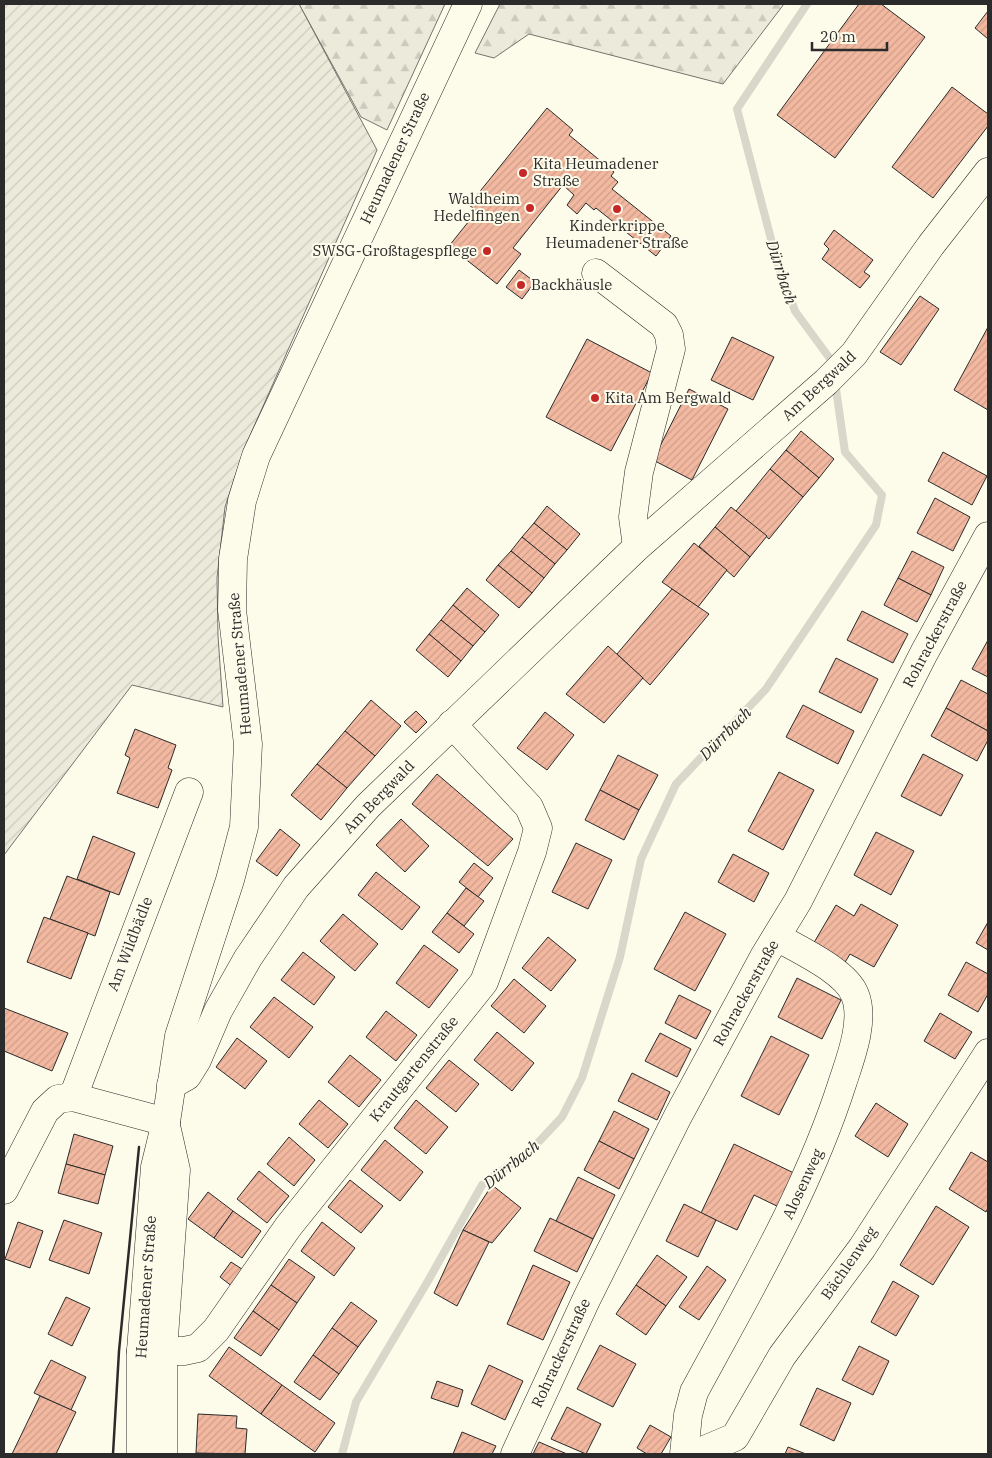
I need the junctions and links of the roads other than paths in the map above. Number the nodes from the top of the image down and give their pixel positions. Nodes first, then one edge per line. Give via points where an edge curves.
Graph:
1 (468, 4) edge
2 (988, 172) edge
3 (596, 273) dead end
4 (988, 536) edge
5 (637, 547) junction
6 (452, 724) junction
7 (189, 792) dead end
8 (777, 937) junction
9 (988, 1053) edge
10 (170, 1085) junction
11 (73, 1097) junction
12 (166, 1122) junction
13 (4, 1190) edge
14 (152, 1351) junction
15 (140, 1454) edge
16 (163, 1454) edge
17 (514, 1454) edge
18 (684, 1454) edge
19 (694, 1454) edge

1 - 10 street, Heumadener Straße via 256,456 242,501 233,559 232,610 248,744 244,826 230,880 189,999
2 - 5 street, Am Bergwald via 931,245 854,354
3 - 5 street via 664,325 670,335 670,350 639,472 633,517
4 - 8 street, Rohrackerstraße
5 - 6 street, Am Bergwald
6 - 10 street, Am Bergwald via 368,806 296,887 218,1011 187,1076
6 - 14 street, Krautgartenstraße via 529,807 538,828 484,982 288,1227 216,1330 198,1348
7 - 11 street, Am Wildbädle
8 - 17 street, Rohrackerstraße via 643,1184
8 - 18 street, Alosenweg via 847,983 855,996 858,1024 854,1050 816,1157 780,1234 694,1392
9 - 19 street, Bächlenweg via 862,1248 782,1356 735,1437
10 - 12 street, Heumadener Straße
11 - 12 street
11 - 13 street via 58,1098 45,1111
12 - 14 street, Heumadener Straße via 176,1170
14 - 15 street, Heumadener Straße
14 - 16 street, Heumadener Straße

